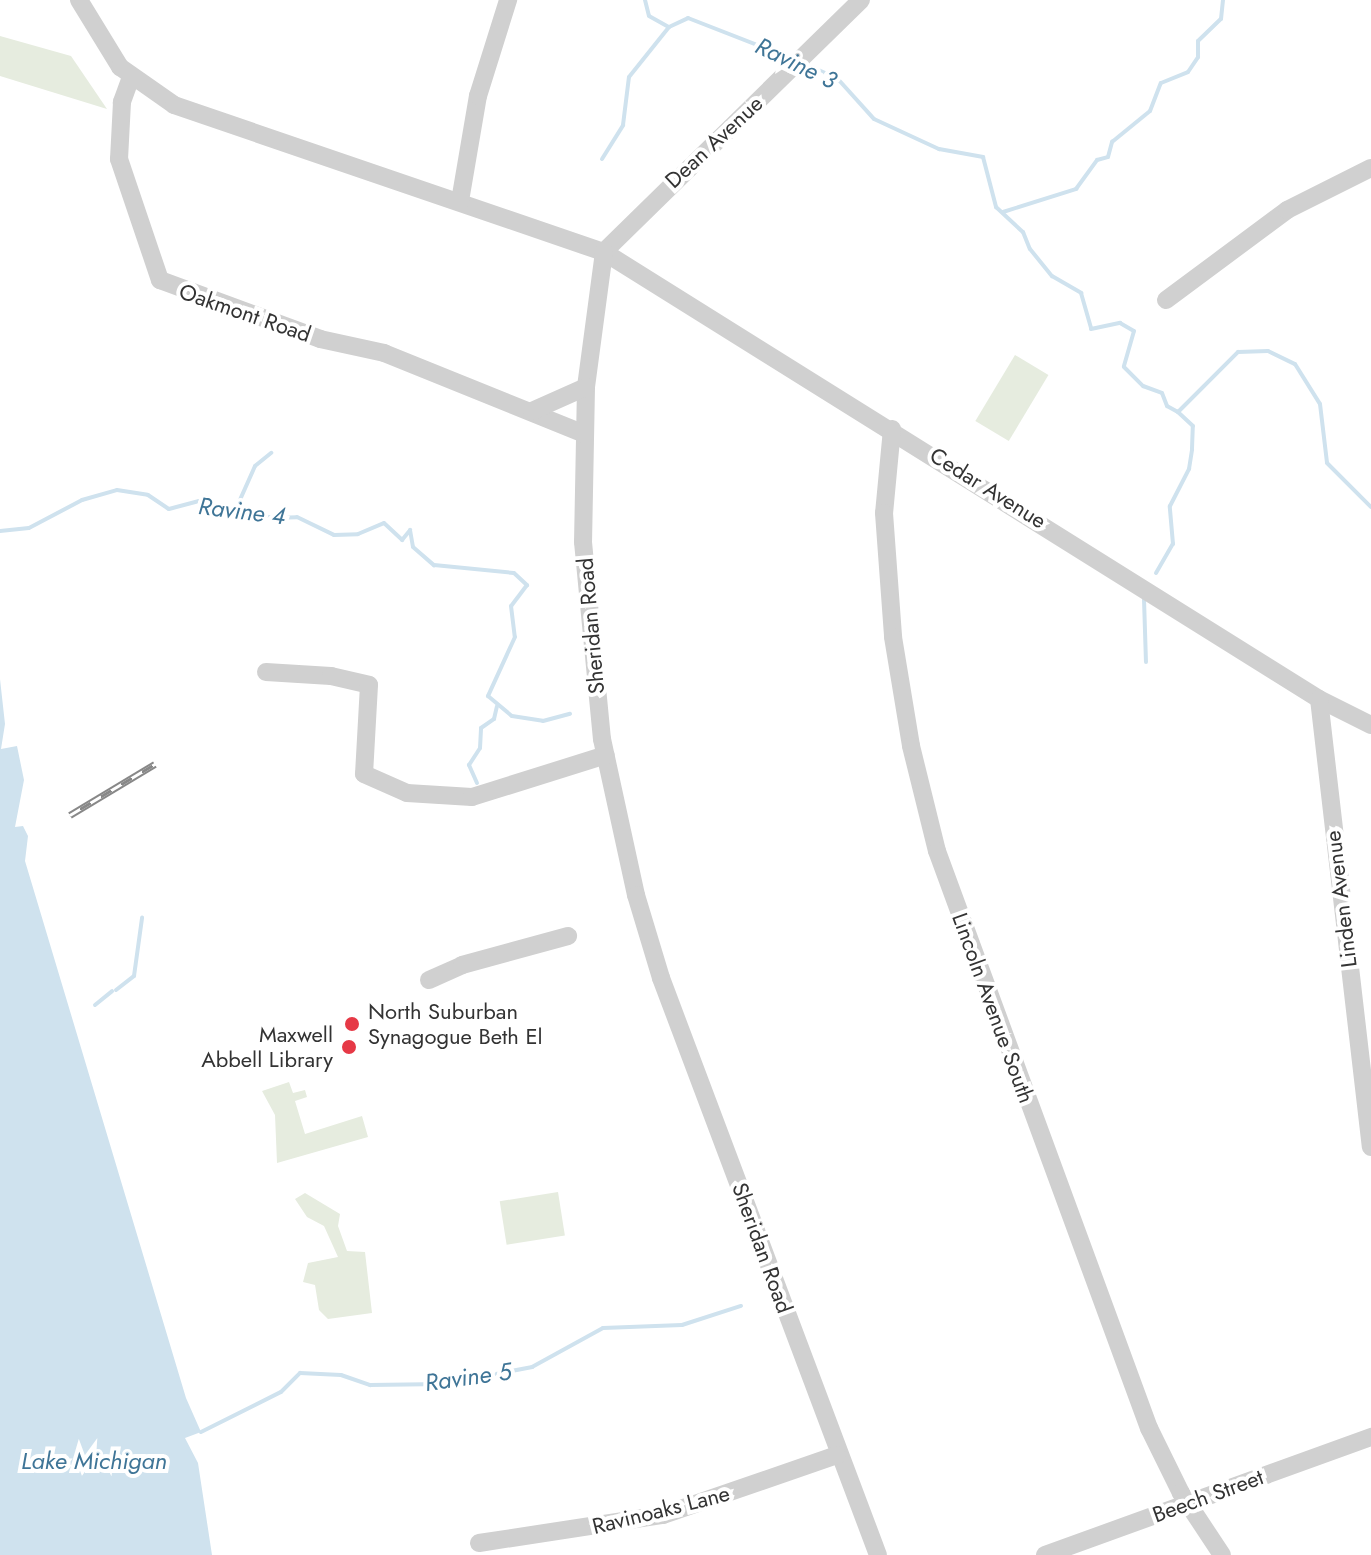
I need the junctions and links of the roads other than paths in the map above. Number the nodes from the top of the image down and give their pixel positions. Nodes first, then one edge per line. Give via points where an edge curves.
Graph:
1 (79, 0) edge
2 (508, 0) edge
3 (857, 3) edge
4 (131, 77) junction
5 (1371, 168) edge
6 (460, 201) junction
7 (604, 252) junction
8 (1166, 300) dead end
9 (586, 387) junction
10 (532, 411) junction
11 (892, 429) junction
12 (584, 434) junction
13 (266, 672) dead end
14 (1319, 699) junction
15 (1371, 725) edge
16 (606, 755) junction
17 (568, 936) dead end
18 (429, 980) dead end
19 (1371, 1147) edge
20 (1371, 1437) edge
21 (837, 1455) junction
22 (1188, 1504) junction
23 (479, 1543) dead end
24 (878, 1555) edge
25 (1045, 1555) edge
26 (1222, 1555) edge

1 - 4 street via 100,42
2 - 6 street via 478,96
3 - 7 street, Dean Avenue
4 - 6 street via 190,111
4 - 10 street, Oakmont Road via 122,102 119,159 160,280 320,339 384,353
5 - 8 street via 1287,210
6 - 7 street
7 - 9 street, Sheridan Road
7 - 11 street, Cedar Avenue
9 - 10 street
9 - 12 street, Sheridan Road
10 - 12 street, Oakmont Road
11 - 14 street, Cedar Avenue
11 - 22 street, Lincoln Avenue South via 884,513 891,623 911,746 937,851 1121,1357
12 - 16 street, Sheridan Road via 588,632
13 - 16 street via 331,676 369,685 364,774 407,793 472,797
14 - 15 street, Cedar Avenue
14 - 19 street, Linden Avenue
16 - 21 street, Sheridan Road via 622,837 661,978
17 - 18 street via 462,965
20 - 22 street, Beech Street
21 - 23 street, Ravinoaks Lane via 663,1515
21 - 24 street, Sheridan Road
22 - 25 street, Beech Street
22 - 26 street, Lincoln Avenue South

